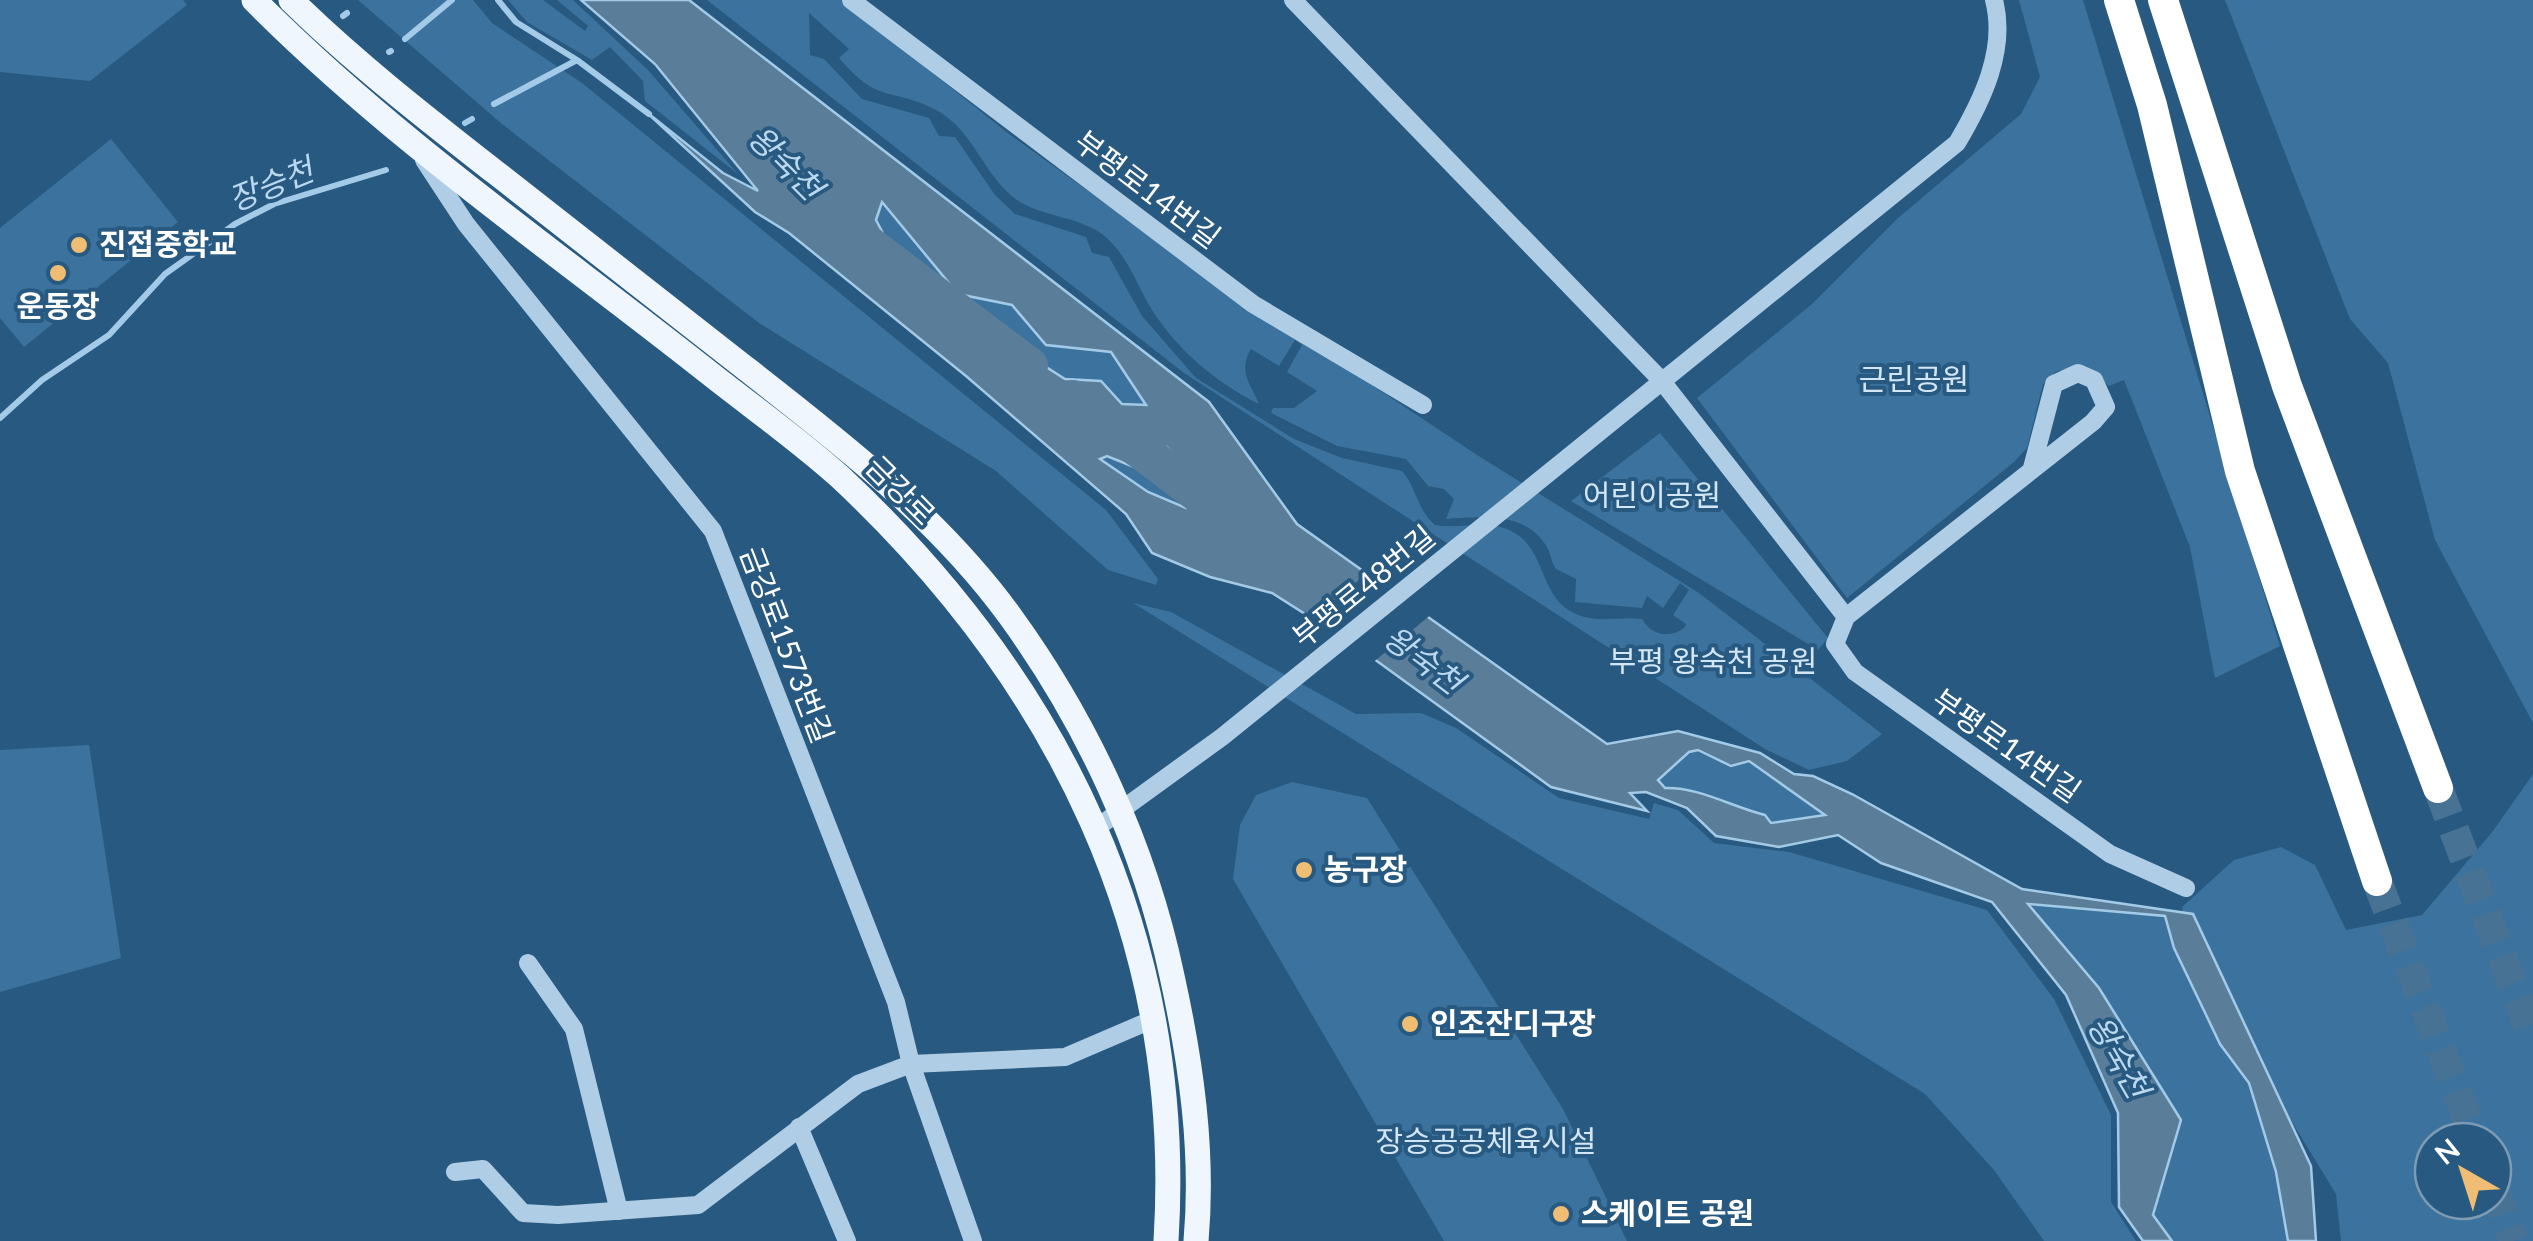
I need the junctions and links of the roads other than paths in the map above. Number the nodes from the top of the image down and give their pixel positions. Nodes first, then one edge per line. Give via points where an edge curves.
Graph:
1 (254, 0) edge
2 (291, 0) edge
3 (851, 0) edge
4 (1292, 0) edge
5 (1994, 0) edge
6 (2119, 0) edge
7 (2163, 0) edge
8 (412, 143) junction
9 (1662, 380) junction
10 (1423, 405) dead end
11 (2032, 468) junction
12 (1846, 617) junction
13 (2438, 788) tunnel mouth
14 (1121, 811) junction
15 (1094, 829) junction
16 (2377, 880) tunnel mouth
17 (2186, 888) dead end
18 (528, 963) dead end
19 (1156, 1018) junction
20 (911, 1064) junction
21 (799, 1127) junction
22 (456, 1172) dead end
23 (618, 1210) junction
24 (847, 1241) edge
25 (973, 1241) edge
26 (1166, 1241) edge
27 (1196, 1241) edge

1 - 8 main road, 금강로
2 - 14 main road, 금강로 via 430,121 819,426 927,520 1009,614
3 - 10 street, 부평로14번길 via 1253,304
4 - 9 street
5 - 9 street, 부평로48번길 via 1993,63 1957,144
6 - 16 highway via 2152,104 2240,471
7 - 13 highway via 2288,386
8 - 15 main road, 금강로 via 837,475 931,568 1021,688
8 - 20 street, 금강로1573번길 via 466,224 713,531 896,1002
9 - 12 street
9 - 14 street, 부평로48번길 via 1222,737
11 - 11 street via 2106,406 2094,380 2078,374 2054,384
11 - 12 street
12 - 17 street, 부평로14번길 via 1835,644 1855,672 2110,854
14 - 15 street, 부평로48번길
14 - 27 main road, 금강로 via 1148,880 1182,1023 1196,1128
15 - 19 main road, 금강로 via 1140,944
18 - 23 street via 574,1029
19 - 20 street via 1064,1057
19 - 26 main road, 금강로 via 1171,1159
20 - 21 street via 858,1084
20 - 25 street, 금강로1573번길
21 - 23 street via 698,1205
21 - 24 street
22 - 23 street via 483,1169 523,1213

